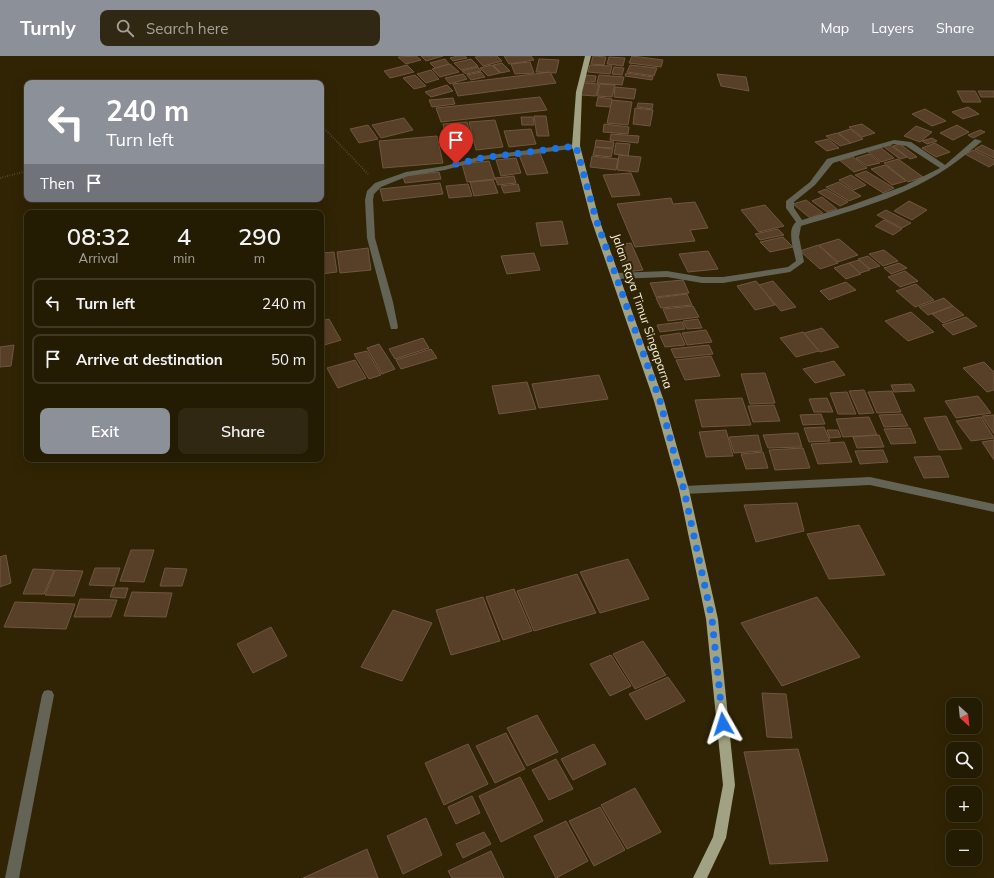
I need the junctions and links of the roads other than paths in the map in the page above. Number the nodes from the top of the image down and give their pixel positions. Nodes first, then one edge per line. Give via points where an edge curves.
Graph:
1 (588, 56) edge
2 (978, 141) dead end
3 (576, 146) junction
4 (945, 168) junction
5 (800, 223) junction
6 (616, 276) junction
7 (394, 327) dead end
8 (684, 490) junction
9 (994, 508) edge
10 (48, 695) dead end
11 (12, 878) edge
12 (700, 878) edge

1 - 3 main road, Jalan Raya Timur Singaparna via 579,92
2 - 4 street
3 - 6 main road, Jalan Raya Timur Singaparna via 596,219
3 - 7 street via 482,158 445,168 406,174 378,185 370,193 370,238
4 - 5 street via 882,198
4 - 5 street via 908,144 894,142 830,161 812,186 790,201 790,208
5 - 6 street via 796,226 795,237 800,262 790,269 723,280 702,280 667,274
6 - 8 main road, Jalan Raya Timur Singaparna via 660,401
8 - 9 street via 870,481
8 - 12 main road, Jalan Raya Timur Singaparna via 712,619 729,785 719,838
10 - 11 street

